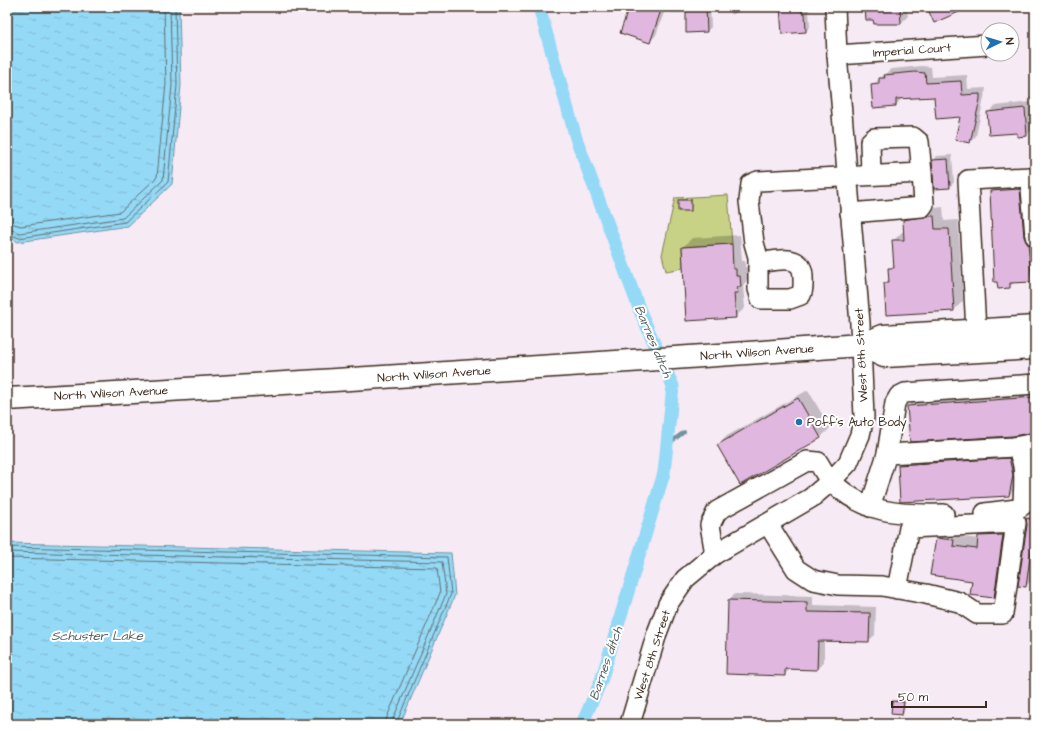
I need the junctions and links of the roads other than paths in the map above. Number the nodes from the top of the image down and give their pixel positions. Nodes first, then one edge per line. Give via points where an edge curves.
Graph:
1 (834, 7) edge
2 (980, 46) edge
3 (837, 55) junction
4 (922, 173) junction
5 (871, 175) junction
6 (847, 176) junction
7 (850, 213) junction
8 (1035, 236) edge
9 (758, 262) dead end
10 (1035, 327) edge
11 (976, 331) junction
12 (861, 345) junction
13 (1035, 348) edge
14 (1035, 384) edge
15 (7, 399) edge
16 (1035, 442) edge
17 (1014, 447) junction
18 (887, 454) junction
19 (831, 481) junction
20 (870, 507) junction
21 (768, 524) junction
22 (716, 554) junction
23 (898, 589) junction
24 (630, 724) edge

1 - 3 street, West 8th Street
2 - 3 street, Imperial Court
3 - 6 street, West 8th Street
4 - 5 street
4 - 5 street via 919,142 913,137 874,138 870,142
4 - 7 street via 922,207
5 - 6 street
6 - 7 street, West 8th Street
6 - 9 street via 758,181 751,184 749,202
7 - 12 street, West 8th Street
8 - 11 street via 1030,177 968,180
10 - 11 main road, North Wilson Avenue
11 - 12 main road, North Wilson Avenue via 883,336
12 - 13 main road, North Wilson Avenue via 884,356
12 - 15 main road, North Wilson Avenue
12 - 19 street, West 8th Street via 864,416 848,463
14 - 18 street via 905,393 899,396 895,403
16 - 17 street
17 - 18 street
17 - 20 street via 1022,462 1021,508 980,513 889,513
18 - 20 street
19 - 20 street via 857,502
19 - 21 street, West 8th Street via 811,498
19 - 22 street via 818,462 807,461 717,511 710,525
21 - 22 street, West 8th Street
21 - 23 street via 796,568 813,580 838,585
22 - 24 street, West 8th Street via 688,576 668,604
23 - 23 street via 959,602 977,614 1003,614 1016,523 909,528

